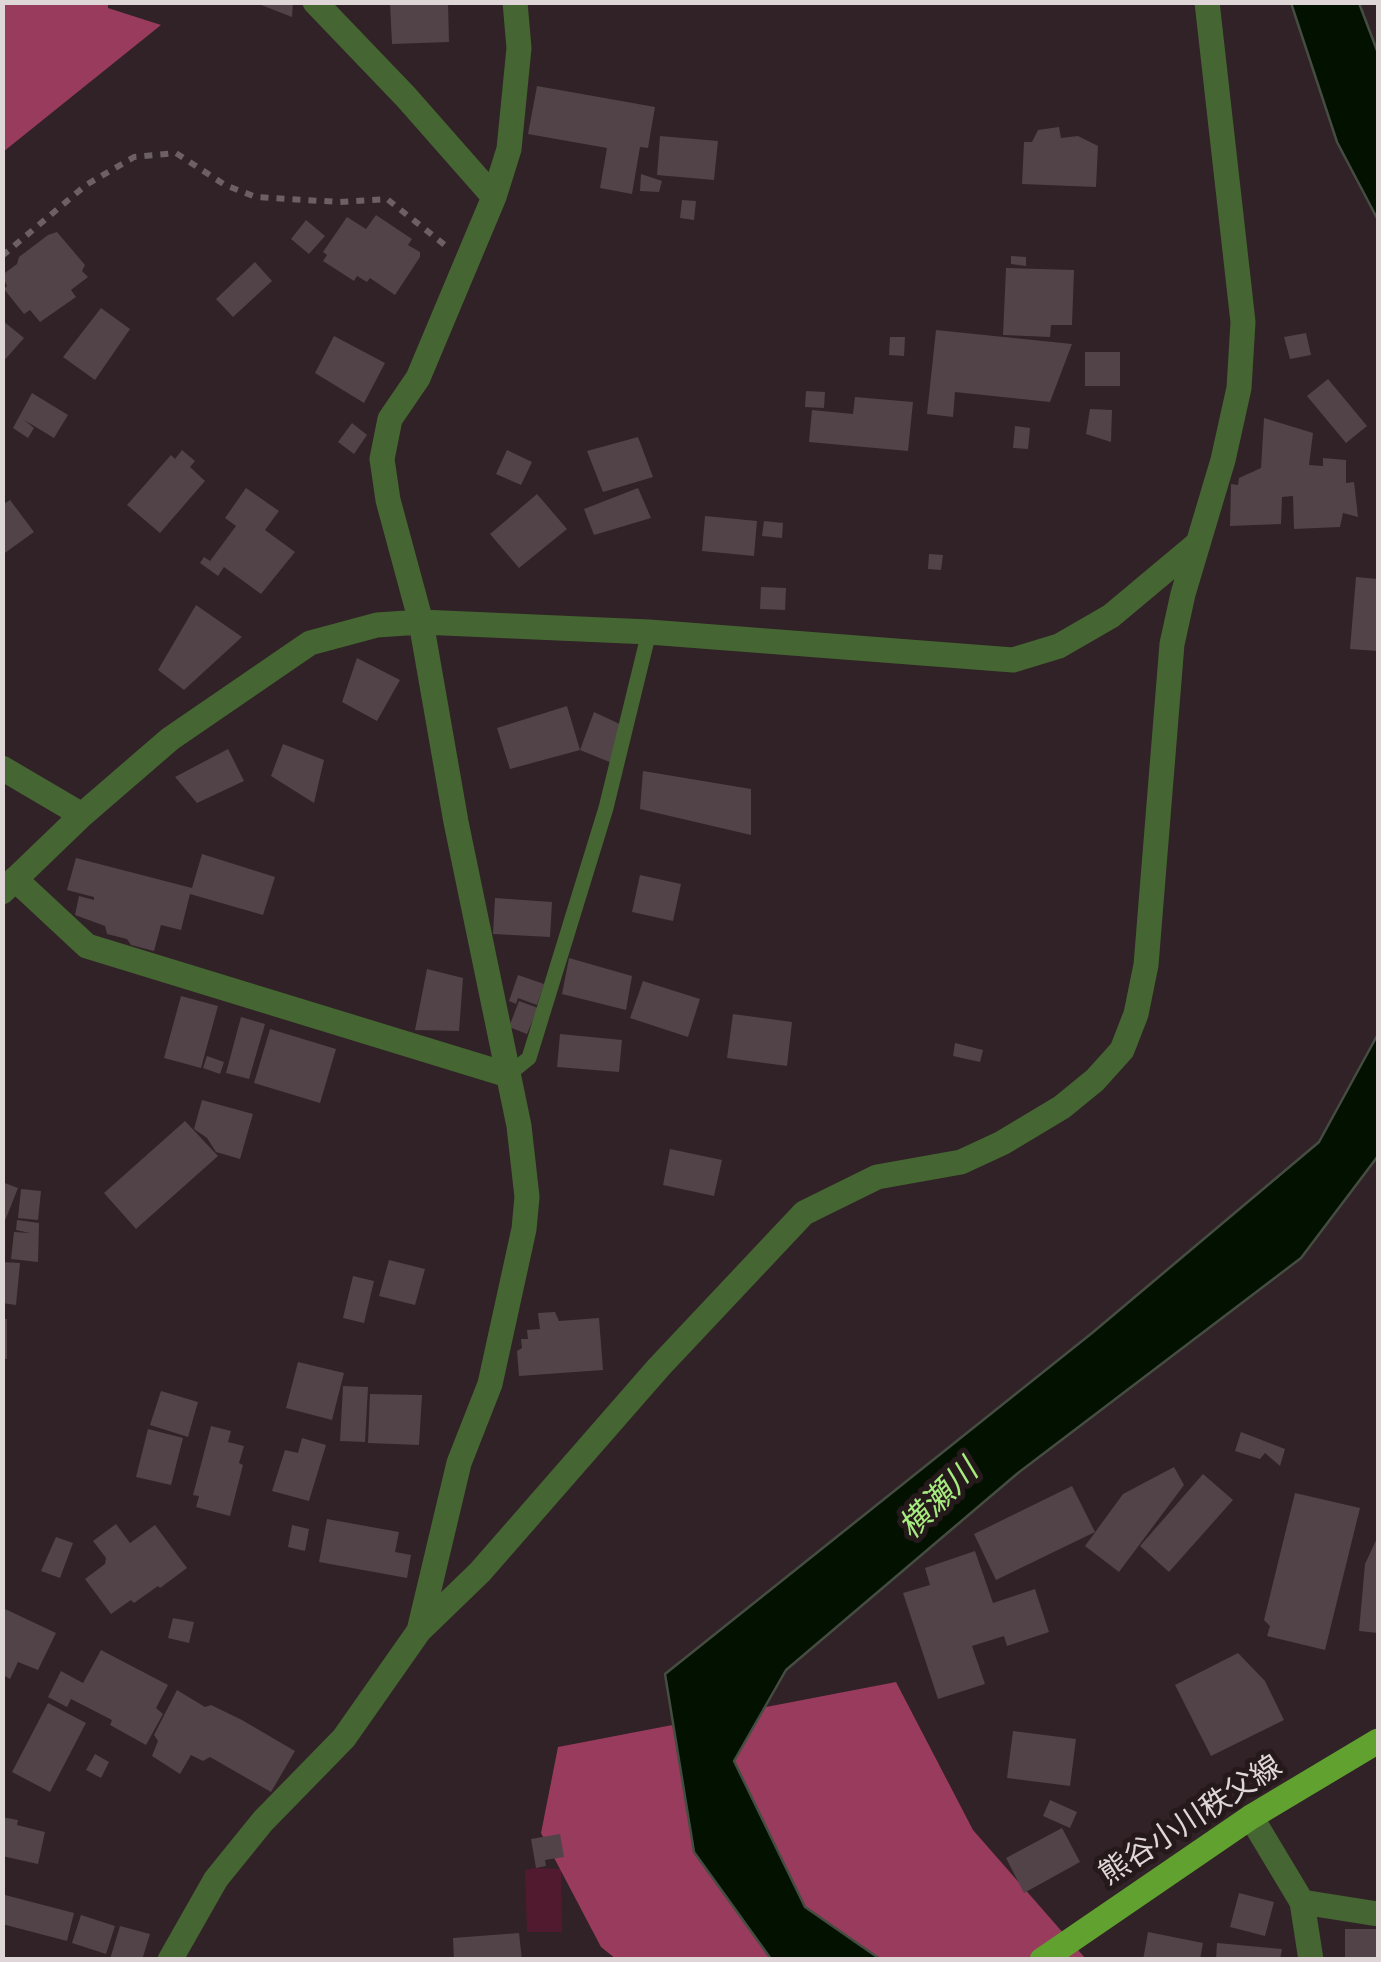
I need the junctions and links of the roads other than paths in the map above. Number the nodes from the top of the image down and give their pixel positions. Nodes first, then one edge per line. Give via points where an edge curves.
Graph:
1 (316, 2) edge
2 (515, 2) edge
3 (1207, 2) edge
4 (494, 197) junction
5 (1197, 544) junction
6 (420, 622) junction
7 (649, 632) junction
8 (2, 768) edge
9 (82, 814) junction
10 (9, 886) edge
11 (508, 1075) junction
12 (420, 1630) junction
13 (1378, 1741) edge
14 (1252, 1817) junction
15 (1302, 1902) junction
16 (1378, 1914) edge
17 (170, 1960) edge
18 (1042, 1960) edge
19 (1312, 1960) edge

1 - 4 street
2 - 4 street via 514,127
3 - 5 street via 1243,322 1239,388
4 - 6 street via 418,378 390,418 382,459
5 - 7 street via 1110,616 1059,646 1013,660
5 - 12 street via 1172,644 1146,965 1122,1050 1062,1107 1002,1143 961,1162 877,1177 804,1213
6 - 7 street
6 - 9 street via 310,642 170,739
6 - 11 street
7 - 11 lane via 606,808 529,1058
8 - 9 street
9 - 10 street
10 - 11 street via 87,946
11 - 12 street via 527,1196 524,1229 490,1384 459,1463
12 - 17 street via 344,1738 216,1879
13 - 14 main road, 熊谷小川秩父線
14 - 15 street
14 - 18 main road, 熊谷小川秩父線
15 - 16 street
15 - 19 street

